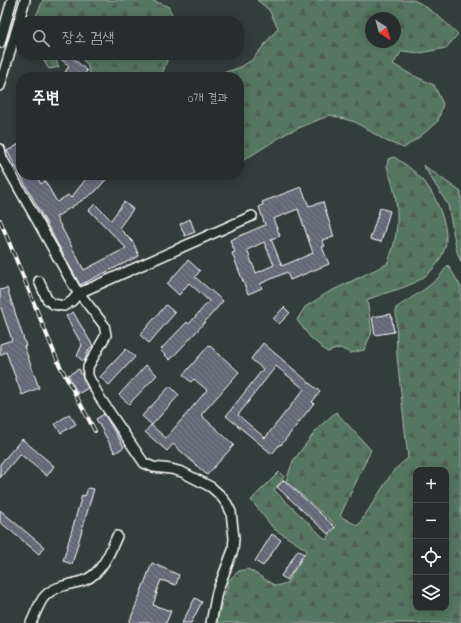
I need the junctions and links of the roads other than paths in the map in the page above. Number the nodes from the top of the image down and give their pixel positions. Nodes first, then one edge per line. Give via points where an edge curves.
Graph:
1 (12, 0) edge
2 (25, 0) edge
3 (20, 16) edge
4 (16, 31) edge
5 (0, 43) edge
6 (0, 86) edge
7 (0, 149) edge
8 (252, 216) dead end
9 (39, 280) dead end
10 (79, 293) junction
11 (117, 536) dead end
12 (31, 623) edge
13 (211, 623) edge

1 - 5 street
2 - 3 street
4 - 6 street
7 - 10 street via 2,158
8 - 10 street
9 - 10 street via 47,298 53,304 64,306
10 - 13 street via 104,325 106,335 88,367 88,376 131,446 144,463 182,472 211,487 220,494 231,512 233,550 217,592
11 - 12 street via 98,571 86,580 53,590 45,596

